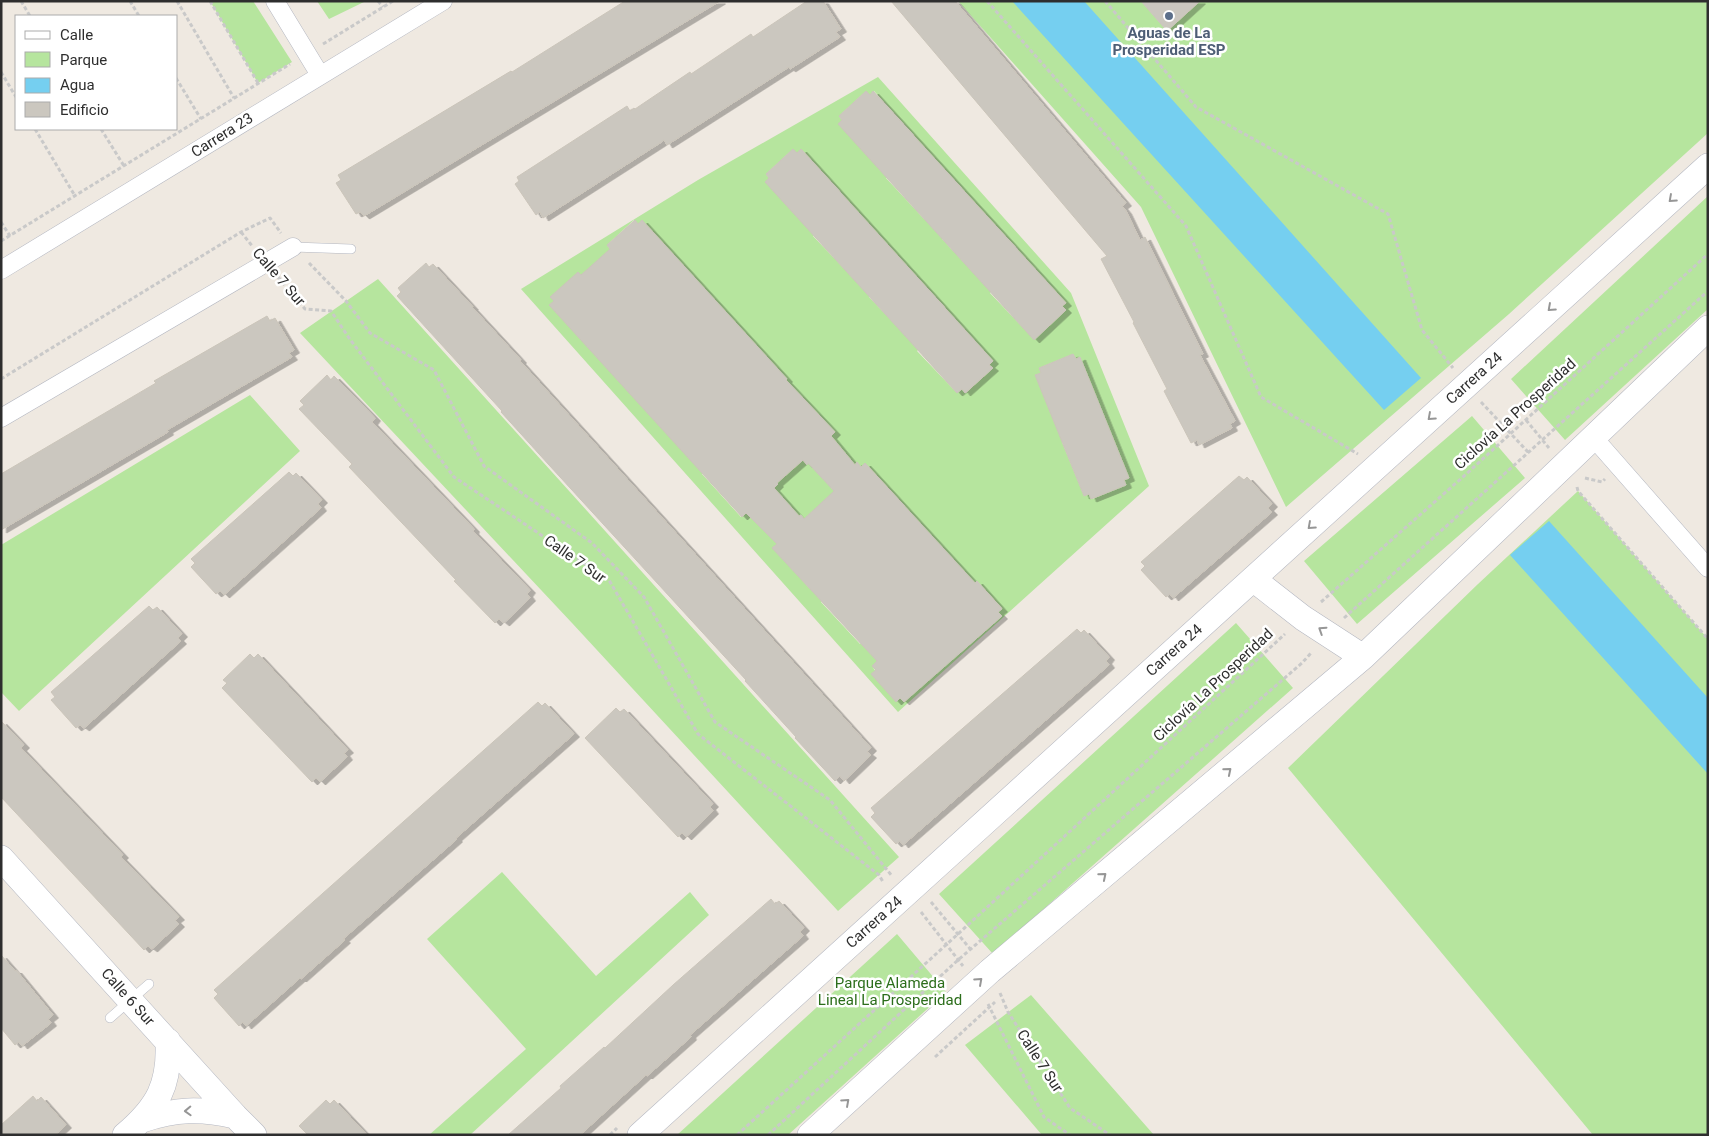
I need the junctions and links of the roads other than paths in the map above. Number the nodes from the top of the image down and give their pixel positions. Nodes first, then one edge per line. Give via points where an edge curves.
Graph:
1 (275, 1) edge
2 (442, 1) edge
3 (320, 75) junction
4 (1708, 166) edge
5 (293, 246) joint
6 (351, 249) dead end
7 (1, 270) edge
8 (1708, 328) edge
9 (1, 418) edge
10 (1593, 437) junction
11 (1708, 568) edge
12 (1253, 579) junction
13 (1363, 657) junction
14 (1, 858) edge
15 (149, 984) dead end
16 (130, 1000) junction
17 (110, 1018) dead end
18 (168, 1041) junction
19 (235, 1116) junction
20 (134, 1127) edge
21 (254, 1135) edge
22 (640, 1135) edge
23 (810, 1135) edge

1 - 3 street
2 - 3 street, Carrera 23
3 - 7 street, Carrera 23
4 -> 12 street, Carrera 24
5 - 6 lane
5 - 9 street
8 - 10 street
10 - 11 street
10 - 13 street
13 -> 12 street via 1303,618
12 - 22 street, Carrera 24
23 -> 13 street via 983,977
14 - 16 street, Calle 6 Sur
15 - 16 lane
16 - 17 lane
16 - 18 street, Calle 6 Sur
18 - 19 street, Calle 6 Sur
18 - 20 street via 169,1062 164,1084 155,1103
19 -> 20 street via 188,1110 165,1113
19 - 21 street, Calle 6 Sur

